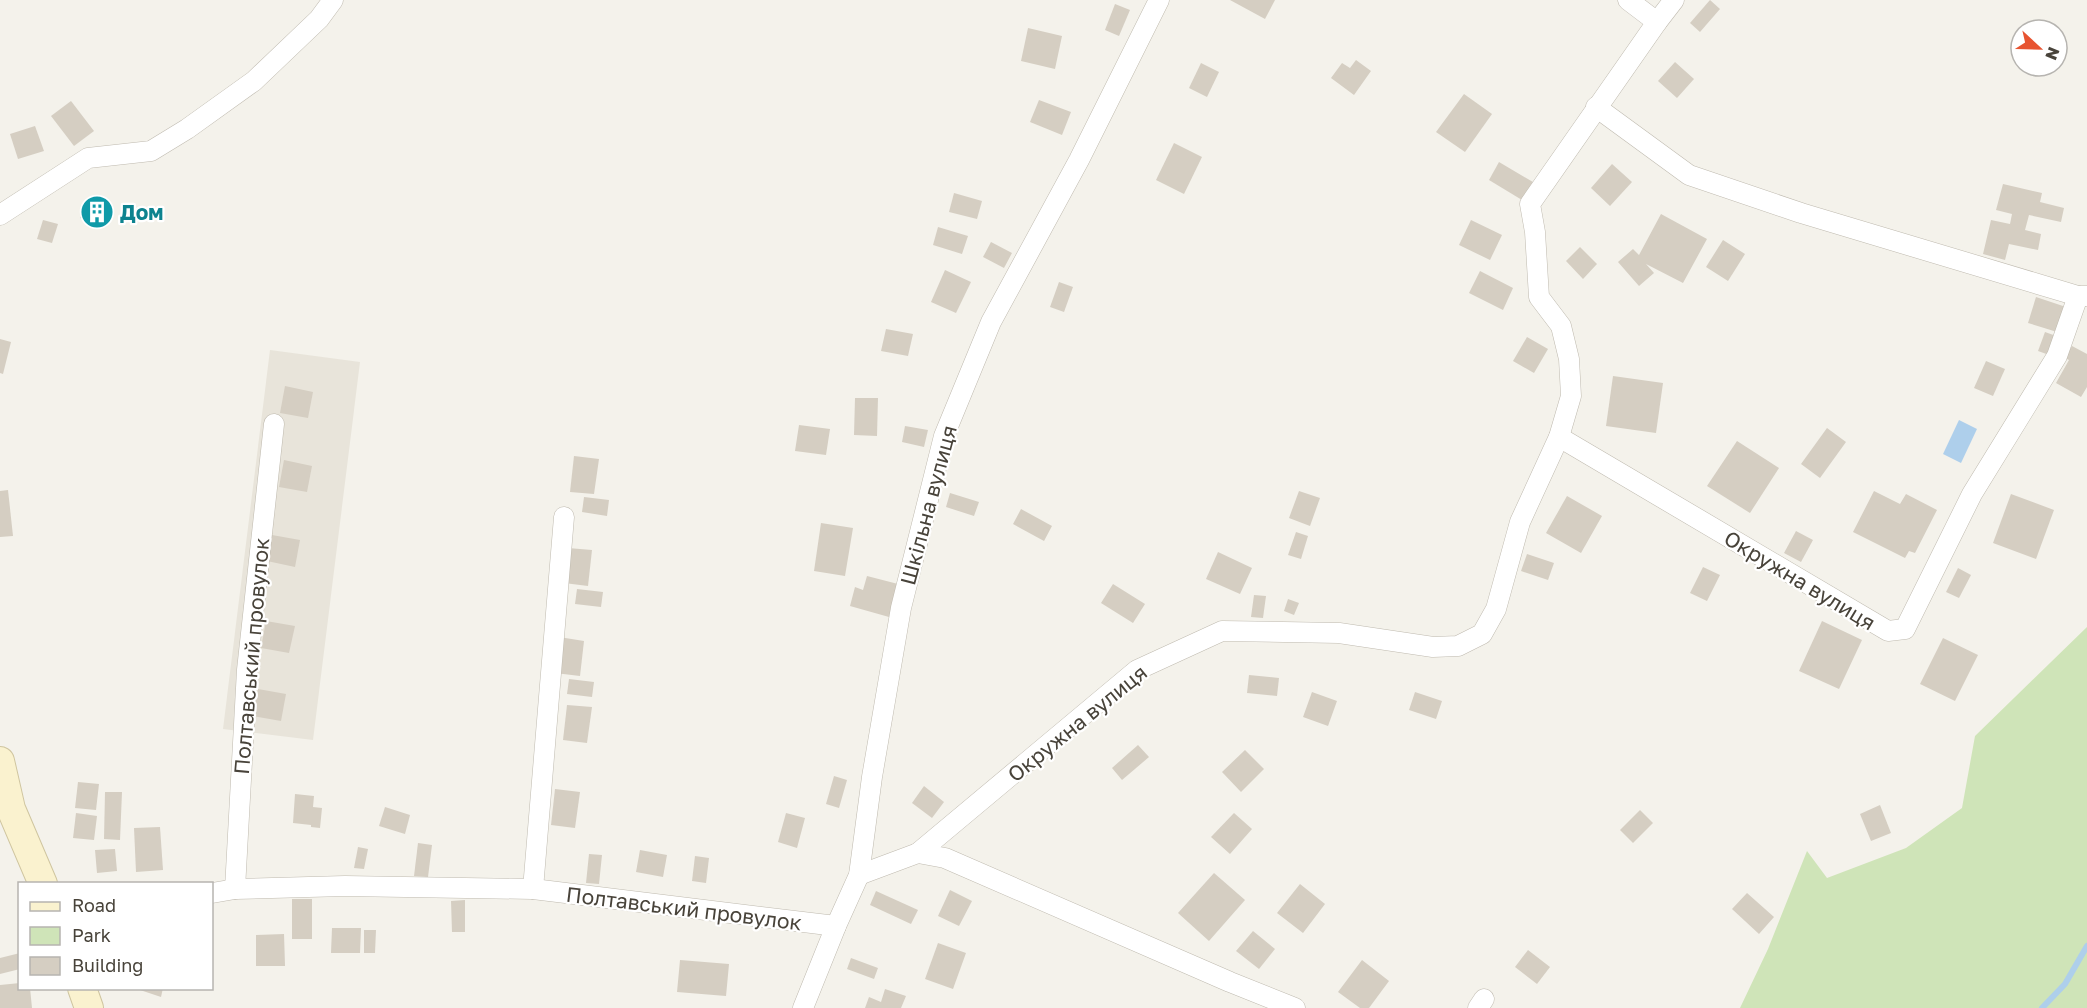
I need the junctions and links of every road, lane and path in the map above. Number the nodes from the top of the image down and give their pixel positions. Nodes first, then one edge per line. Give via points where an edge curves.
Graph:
1 (333, 0) edge
2 (1159, 0) edge
3 (1628, 0) edge
4 (1674, 0) edge
5 (1657, 22) junction
6 (1596, 107) junction
7 (0, 215) edge
8 (2083, 296) edge
9 (274, 424) dead end
10 (1559, 437) junction
11 (564, 517) dead end
12 (0, 761) edge
13 (918, 853) junction
14 (859, 875) junction
15 (42, 882) edge
16 (235, 889) junction
17 (533, 890) junction
18 (213, 893) edge
19 (836, 926) junction
20 (83, 990) edge
21 (89, 1008) edge
22 (803, 1008) edge
23 (1295, 1008) edge

1 - 7 street via 319,19 254,81 187,129 151,151 88,158
2 - 14 street, Шкільна вулиця via 1079,160 991,322 944,436 901,608
3 - 5 street
4 - 5 street, Окружна вулиця
5 - 6 street, Окружна вулиця
6 - 8 street, Окружна вулиця via 1689,175 1801,213
6 - 10 street, Окружна вулиця via 1530,204 1539,297 1561,326 1569,359 1571,396
8 - 10 street, Окружна вулиця via 2057,356 1972,494 1905,630 1888,631
9 - 16 street, Полтавський провулок via 247,670
10 - 13 street, Окружна вулиця via 1520,522 1496,609 1482,634 1458,646 1433,647 1339,633 1222,632 1137,670
11 - 17 street
12 - 15 street via 11,810
13 - 14 street
13 - 23 street via 945,858
14 - 19 street, Шкільна вулиця
16 - 17 street, Полтавський провулок via 345,886
16 - 18 street, Полтавський провулок
17 - 19 street, Полтавський провулок
19 - 22 street, Шкільна вулиця
20 - 21 street

